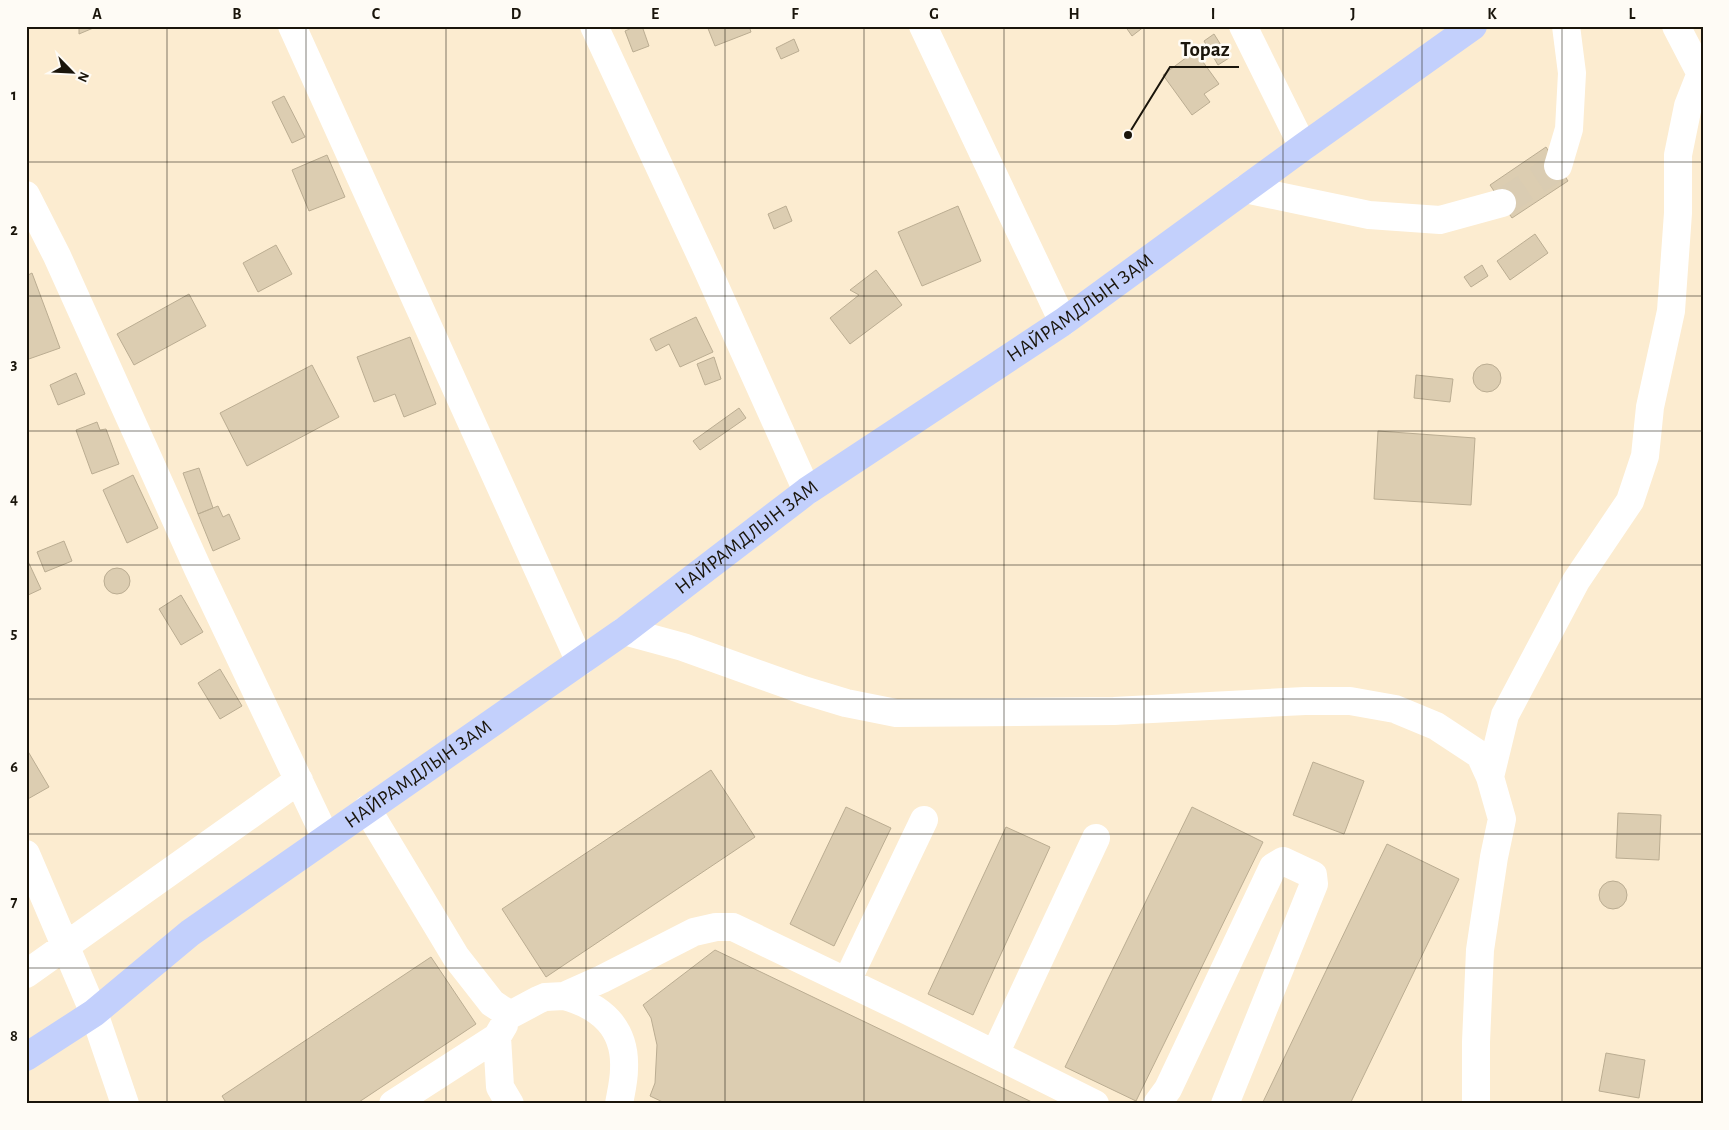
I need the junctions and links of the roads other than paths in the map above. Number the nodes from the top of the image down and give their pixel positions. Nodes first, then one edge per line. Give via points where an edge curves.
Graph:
1 (292, 26) edge
2 (594, 26) edge
3 (923, 26) edge
4 (1243, 26) edge
5 (1473, 26) edge
6 (1566, 26) edge
7 (1684, 30) edge
8 (1702, 76) edge
9 (1302, 147) junction
10 (1558, 166) tunnel mouth
11 (1245, 189) junction
12 (26, 195) edge
13 (1502, 202) tunnel mouth
14 (1063, 322) junction
15 (807, 491) junction
16 (624, 631) junction
17 (580, 662) junction
18 (1490, 777) junction
19 (299, 780) junction
20 (367, 809) junction
21 (924, 820) dead end
22 (326, 838) junction
23 (1096, 838) dead end
24 (26, 854) edge
25 (65, 946) junction
26 (26, 974) edge
27 (847, 982) junction
28 (564, 996) junction
29 (94, 1013) junction
30 (504, 1026) junction
31 (996, 1054) junction
32 (26, 1057) edge
33 (124, 1104) edge
34 (393, 1104) edge
35 (510, 1104) edge
36 (619, 1104) edge
37 (1095, 1104) edge
38 (1157, 1104) edge
39 (1225, 1104) edge
40 (1476, 1104) edge

1 - 17 street
2 - 15 street
3 - 14 street
4 - 9 street
5 - 9 main road, НАЙРАМДЛЫН ЗАМ
6 - 10 street via 1572,73 1569,128
7 - 8 street
8 - 18 street via 1688,106 1678,155 1678,212 1671,311 1650,407 1645,456 1630,501 1576,581 1505,715
9 - 11 main road, НАЙРАМДЛЫН ЗАМ
11 - 13 street via 1369,215 1440,220
11 - 14 main road, НАЙРАМДЛЫН ЗАМ
12 - 19 street
14 - 15 main road, НАЙРАМДЛЫН ЗАМ
15 - 16 main road, НАЙРАМДЛЫН ЗАМ
16 - 17 main road, НАЙРАМДЛЫН ЗАМ
16 - 18 street via 683,647 846,703 896,713 1114,711 1350,701 1395,709 1436,726 1480,755
17 - 20 main road, НАЙРАМДЛЫН ЗАМ
18 - 40 street via 1502,818 1480,950
19 - 22 street
19 - 25 street
20 - 22 main road, НАЙРАМДЛЫН ЗАМ
20 - 30 street via 456,957 492,1003
21 - 27 street
22 - 29 main road, НАЙРАМДЛЫН ЗАМ via 190,933
23 - 31 street
24 - 25 street
25 - 26 street
25 - 29 street
27 - 28 street via 739,929 716,927 689,934
27 - 31 street
28 - 30 street via 545,997
28 - 36 street via 596,1010 614,1028 621,1042 624,1068
29 - 32 main road, НАЙРАМДЛЫН ЗАМ
29 - 33 street
30 - 34 street
30 - 35 street via 500,1087
31 - 37 street
38 - 39 street via 1168,1089 1273,867 1283,861 1313,875 1314,884

